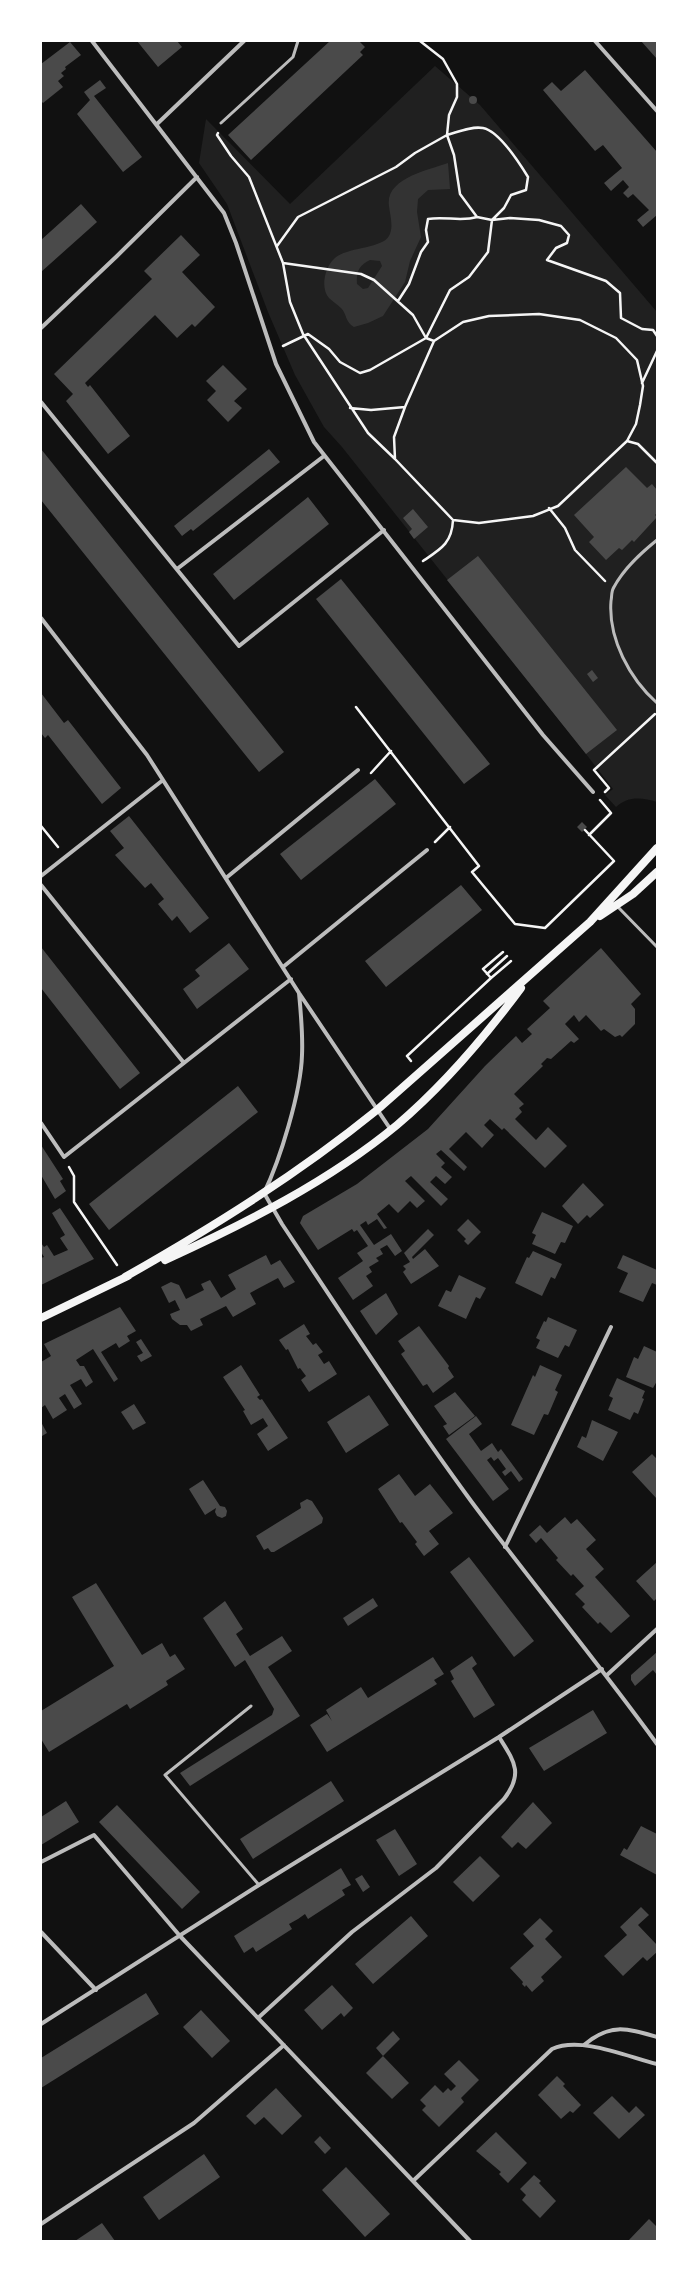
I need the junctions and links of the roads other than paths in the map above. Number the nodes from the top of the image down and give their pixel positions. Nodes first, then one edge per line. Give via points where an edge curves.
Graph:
1 (92, 41) edge
2 (244, 41) edge
3 (298, 41) edge
4 (595, 41) edge
5 (657, 111) edge
6 (157, 124) junction
7 (221, 124) road end
8 (197, 177) junction
9 (41, 328) edge
10 (41, 402) edge
11 (324, 456) junction
12 (384, 530) junction
13 (657, 540) edge
14 (177, 569) junction
15 (41, 618) edge
16 (657, 704) edge
17 (358, 770) road end
18 (163, 780) junction
19 (593, 792) road end
20 (657, 848) edge
21 (427, 850) road end
22 (657, 872) edge
23 (41, 876) edge
24 (226, 878) junction
25 (41, 885) edge
26 (613, 902) junction
27 (657, 947) edge
28 (283, 967) junction
29 (291, 979) junction
30 (527, 979) junction
31 (299, 993) junction
32 (184, 1063) junction
33 (377, 1110) junction
34 (41, 1123) edge
35 (391, 1130) junction
36 (264, 1193) junction
37 (272, 1207) junction
38 (125, 1278) junction
39 (41, 1318) edge
40 (611, 1327) dead end
41 (505, 1547) junction
42 (657, 1629) edge
43 (602, 1669) junction
44 (607, 1675) junction
45 (251, 1706) dead end
46 (499, 1737) junction
47 (657, 1744) edge
48 (41, 1862) edge
49 (259, 1885) junction
50 (41, 1932) edge
51 (180, 1936) junction
52 (96, 1990) junction
53 (258, 2018) junction
54 (41, 2024) edge
55 (657, 2037) edge
56 (284, 2045) junction
57 (584, 2045) junction
58 (657, 2064) edge
59 (413, 2181) junction
60 (41, 2224) edge
61 (470, 2241) edge

1 - 6 street
2 - 6 street
3 - 7 lane via 293,57
4 - 5 street
6 - 8 street
8 - 9 street
8 - 11 street via 229,223 287,390 307,430
10 - 14 street
11 - 12 street
11 - 14 street
12 - 14 street via 240,646
12 - 19 street via 544,735
13 - 16 lane via 629,565 612,588 610,612 622,657 642,690
15 - 18 street via 132,734
17 - 24 street
18 - 23 street
18 - 24 street
20 - 26 main road
21 - 28 street
22 - 26 main road via 633,894
24 - 28 street
25 - 32 street
26 - 27 lane
26 - 30 main road
28 - 29 street
29 - 31 street
29 - 32 street
30 - 33 main road
30 - 35 main road via 468,1055
31 - 33 street
31 - 36 street via 301,1073 284,1136
32 - 34 street via 64,1157
33 - 35 street
33 - 36 main road
35 - 37 main road via 337,1168
36 - 37 street
36 - 38 main road
37 - 38 main road via 210,1240
37 - 41 street via 422,1433
38 - 39 main road
40 - 41 street
41 - 43 street
42 - 44 street
43 - 44 street
43 - 46 street
44 - 47 street
45 - 49 lane via 165,1775
46 - 49 street
46 - 53 street via 515,1766 513,1785 504,1799 436,1868 352,1932
48 - 51 street via 94,1835
49 - 51 street
50 - 52 street
51 - 52 street
51 - 53 street
52 - 54 street
53 - 56 street
55 - 57 street via 614,2029 596,2035
56 - 59 street
56 - 60 street via 194,2124
57 - 58 street
57 - 59 street via 568,2044 552,2049
59 - 61 street

